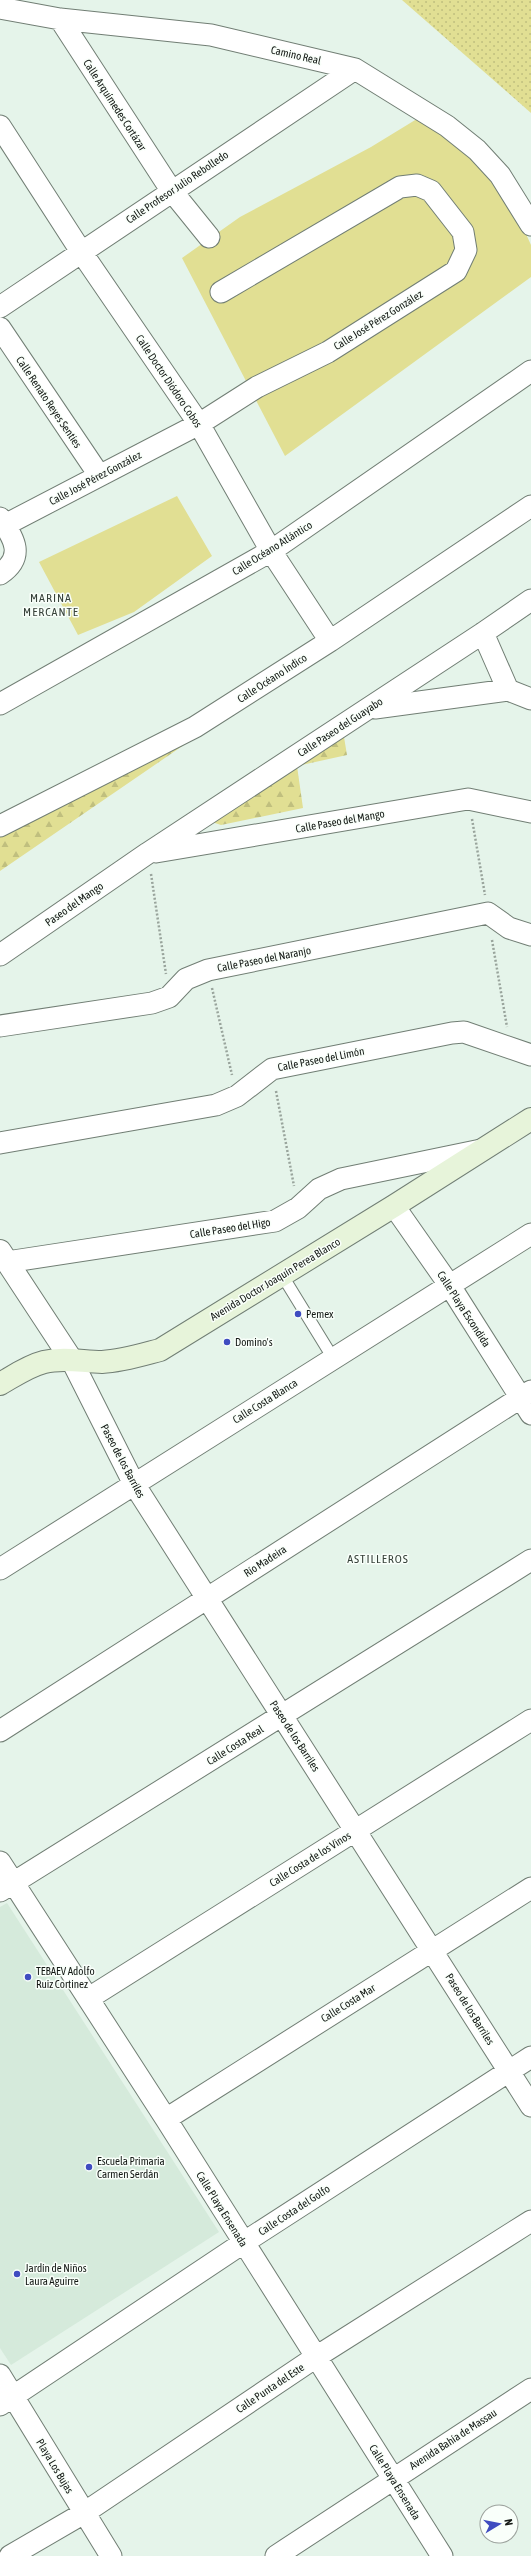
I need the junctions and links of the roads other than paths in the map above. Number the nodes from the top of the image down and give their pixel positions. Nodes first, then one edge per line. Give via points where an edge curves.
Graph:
1 (0, 8) edge
2 (60, 19) junction
3 (355, 69) junction
4 (0, 126) edge
5 (171, 190) junction
6 (531, 225) edge
7 (208, 237) dead end
8 (82, 253) junction
9 (221, 292) dead end
10 (0, 307) edge
11 (0, 328) edge
12 (531, 371) edge
13 (199, 424) junction
14 (99, 475) junction
15 (531, 506) edge
16 (2, 521) edge
17 (271, 551) junction
18 (7, 568) edge
19 (531, 600) edge
20 (483, 633) junction
21 (330, 641) junction
22 (508, 690) junction
23 (531, 699) edge
24 (0, 704) edge
25 (368, 708) junction
26 (531, 812) edge
27 (0, 826) edge
28 (148, 853) junction
29 (531, 935) edge
30 (0, 955) edge
31 (0, 1026) edge
32 (531, 1055) edge
33 (531, 1119) edge
34 (0, 1143) edge
35 (487, 1149) junction
36 (394, 1206) junction
37 (531, 1234) edge
38 (4, 1256) edge
39 (282, 1275) junction
40 (450, 1286) junction
41 (333, 1358) junction
42 (71, 1359) junction
43 (0, 1384) edge
44 (528, 1401) edge
45 (134, 1484) junction
46 (531, 1560) edge
47 (0, 1568) edge
48 (206, 1599) junction
49 (282, 1715) junction
50 (531, 1720) edge
51 (0, 1731) edge
52 (356, 1830) junction
53 (0, 1862) edge
54 (6, 1887) edge
55 (531, 1888) edge
56 (433, 1950) junction
57 (88, 1998) junction
58 (531, 2057) edge
59 (509, 2071) junction
60 (531, 2106) edge
61 (166, 2119) junction
62 (531, 2221) edge
63 (243, 2243) junction
64 (316, 2357) junction
65 (0, 2376) edge
66 (531, 2389) edge
67 (7, 2401) edge
68 (392, 2478) junction
69 (84, 2513) junction
70 (10, 2556) edge
71 (111, 2556) edge
72 (276, 2556) edge
73 (442, 2556) edge

1 - 2 street, Camino Real
2 - 3 street, Camino Real via 211,35
2 - 5 street, Calle Arquímedes Cortázar
3 - 5 street, Calle Profesor Julio Rebolledo
3 - 6 street, Camino Real via 447,126 476,150 500,175
4 - 8 street, Calle Doctor Diódoro Cobos
5 - 7 street, Calle Arquímedes Cortázar
5 - 8 street, Calle Profesor Julio Rebolledo
8 - 10 street, Calle Profesor Julio Rebolledo
8 - 13 street, Calle Doctor Diódoro Cobos
9 - 13 street, Calle José Pérez González via 400,187 417,185 431,191 463,232 466,250 456,271 328,352 257,387
11 - 14 street, Calle Renato Reyes Senties
12 - 17 street, Calle Océano Atlántico
13 - 14 street, Calle José Pérez González
13 - 17 street, Calle Doctor Diódoro Cobos
14 - 16 street, Calle José Pérez González
15 - 21 street, Calle Océano Índico
16 - 18 street via 16,548
17 - 21 street, Calle Doctor Diódoro Cobos
17 - 24 street, Calle Océano Atlántico
19 - 20 street, Calle Paseo del Guayabo
20 - 22 street
20 - 25 street, Calle Paseo del Guayabo
21 - 27 street, Calle Océano Índico via 195,726
22 - 23 street
22 - 25 street
25 - 28 street, Calle Paseo del Guayabo
26 - 28 street, Calle Paseo del Mango via 468,799
28 - 30 street, Paseo del Mango
29 - 31 street, Calle Paseo del Naranjo via 509,928 488,913 208,970 186,979 169,997 152,1003
32 - 34 street, Calle Paseo del Limón via 464,1032 272,1069 238,1096 216,1105
33 - 35 main road, Avenida Doctor Joaquín Perea Blanco
35 - 36 main road, Avenida Doctor Joaquín Perea Blanco
35 - 38 street, Calle Paseo del Higo via 341,1179 319,1189 298,1208 275,1221
36 - 39 main road, Avenida Doctor Joaquín Perea Blanco
36 - 40 street, Calle Playa Escondida
37 - 40 street, Calle Costa Blanca
38 - 42 street
39 - 41 lane
39 - 42 main road, Avenida Doctor Joaquín Perea Blanco via 160,1350 102,1362
40 - 41 street, Calle Costa Blanca
40 - 44 street, Calle Playa Escondida
41 - 45 street, Calle Costa Blanca
42 - 43 main road, Avenida Doctor Joaquín Perea Blanco via 44,1362
42 - 45 street, Paseo de los Barriles
44 - 48 street, Río Madeira
45 - 47 street, Calle Costa Blanca
45 - 48 street, Paseo de los Barriles
46 - 49 street, Calle Costa Real
48 - 49 street, Paseo de los Barriles
48 - 51 street, Río Madeira
49 - 52 street, Paseo de los Barriles
49 - 54 street, Calle Costa Real
50 - 52 street, Calle Costa de los Vinos
52 - 56 street, Paseo de los Barriles
52 - 57 street, Calle Costa de los Vinos
53 - 54 street, Calle Playa Ensenada
54 - 57 street, Calle Playa Ensenada
55 - 56 street, Calle Costa Mar
56 - 59 street, Paseo de los Barriles
56 - 61 street, Calle Costa Mar
57 - 61 street, Calle Playa Ensenada
58 - 59 street, Calle Costa del Golfo
59 - 60 street, Paseo de los Barriles
59 - 63 street, Calle Costa del Golfo
61 - 63 street, Calle Playa Ensenada
62 - 64 street, Calle Punta del Este
63 - 64 street, Calle Playa Ensenada
63 - 67 street, Calle Costa del Golfo
64 - 68 street, Calle Playa Ensenada
64 - 69 street, Calle Punta del Este
65 - 67 street, Playa Los Bujas
66 - 68 street, Avenida Bahía de Massau
67 - 69 street, Playa Los Bujas
68 - 72 street, Avenida Bahía de Massau
68 - 73 street, Calle Playa Ensenada
69 - 70 street, Calle Punta del Este
69 - 71 street, Playa Los Bujas

